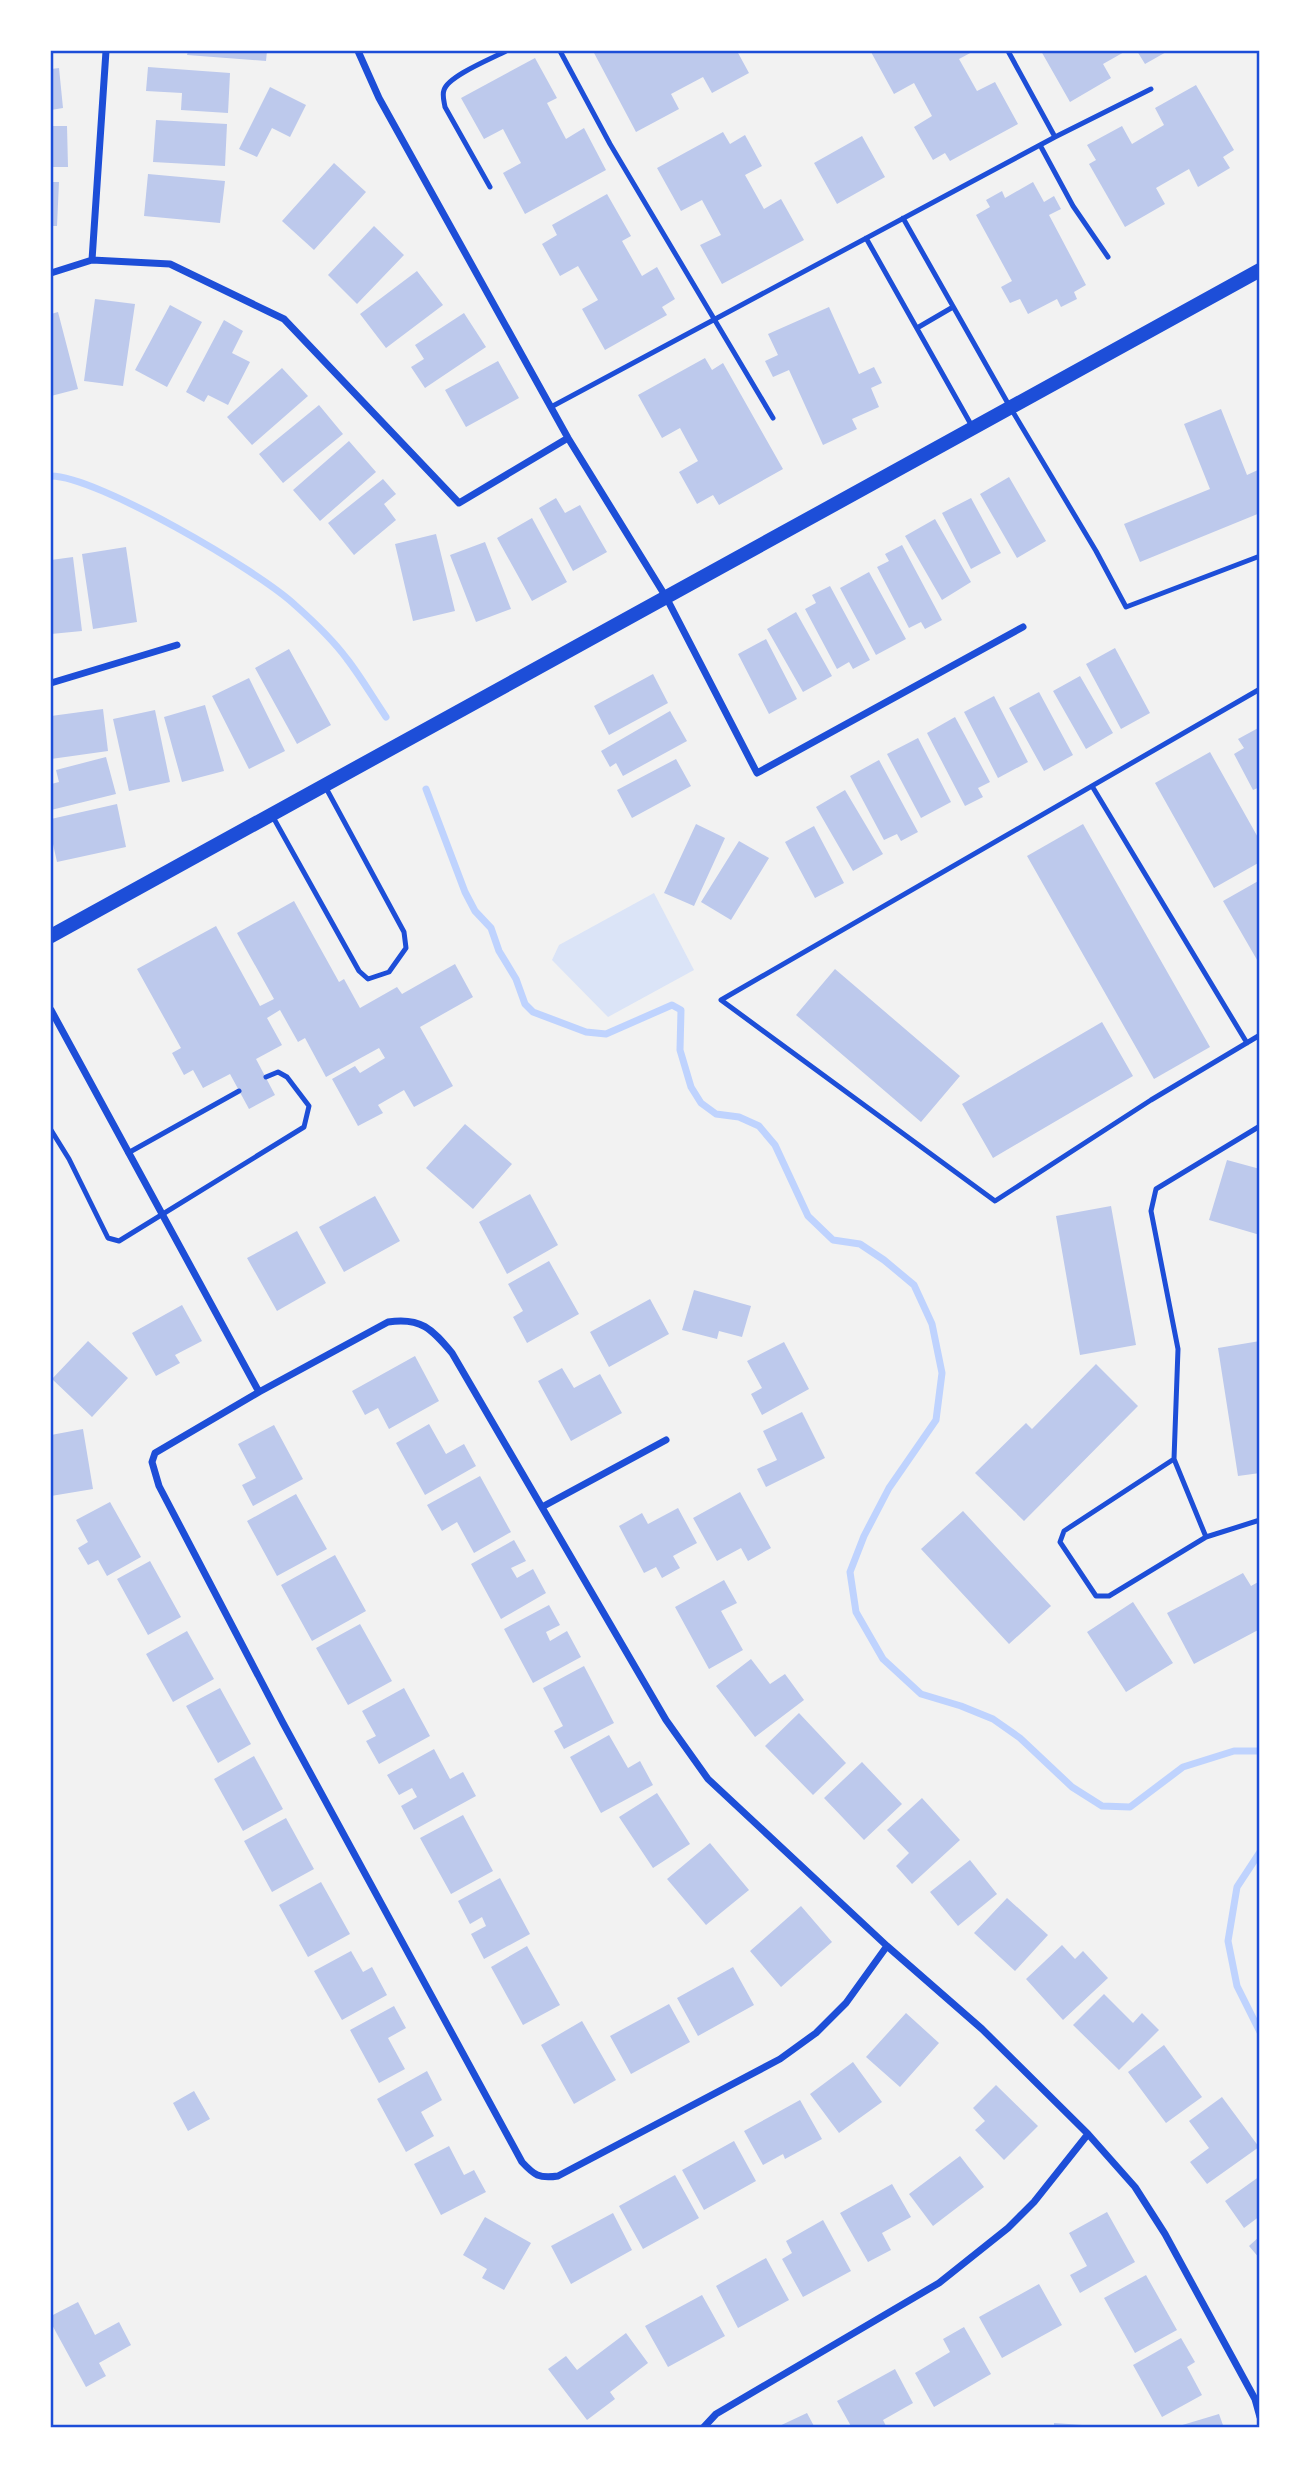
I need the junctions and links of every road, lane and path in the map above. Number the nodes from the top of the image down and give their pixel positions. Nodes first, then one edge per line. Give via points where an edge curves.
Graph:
1 (106, 51) edge
2 (358, 51) edge
3 (506, 51) edge
4 (560, 51) edge
5 (1008, 51) edge
6 (1151, 89) dead end
7 (1055, 137) junction
8 (1041, 145) junction
9 (489, 187) dead end
10 (903, 218) junction
11 (866, 238) junction
12 (1108, 257) dead end
13 (92, 260) junction
14 (1260, 270) edge
15 (51, 273) edge
16 (953, 307) junction
17 (715, 319) junction
18 (917, 328) junction
19 (551, 407) junction
20 (1010, 407) junction
21 (772, 418) dead end
22 (973, 428) junction
23 (568, 438) junction
24 (1260, 556) edge
25 (666, 597) junction
26 (1023, 627) dead end
27 (177, 645) dead end
28 (51, 683) edge
29 (1260, 689) edge
30 (324, 785) junction
31 (1092, 786) junction
32 (271, 814) junction
33 (51, 936) edge
34 (51, 1010) edge
35 (1260, 1035) edge
36 (1247, 1043) junction
37 (266, 1077) dead end
38 (239, 1091) dead end
39 (1260, 1126) edge
40 (51, 1130) edge
41 (128, 1153) junction
42 (162, 1216) junction
43 (259, 1392) junction
44 (666, 1440) dead end
45 (1174, 1459) junction
46 (542, 1507) junction
47 (1260, 1520) edge
48 (1206, 1537) junction
49 (887, 1946) junction
50 (1088, 2134) junction
51 (1260, 2417) edge
52 (703, 2428) edge

1 - 13 street
2 - 19 street via 379,98
3 - 9 lane via 462,74 442,93 445,107
4 - 17 lane
5 - 7 lane
6 - 7 lane
7 - 8 lane
8 - 10 lane
8 - 12 lane via 1073,206
10 - 11 lane
10 - 16 lane
11 - 17 lane
11 - 18 lane
13 - 15 street
13 - 23 street via 170,264 284,319 458,503
14 - 20 main road
16 - 18 lane
16 - 20 lane
17 - 19 lane
17 - 21 lane
18 - 22 lane
19 - 23 street
20 - 22 main road
20 - 24 lane via 1126,607
22 - 25 main road
23 - 25 street
25 - 26 street via 757,773
25 - 30 main road
27 - 28 street
29 - 31 lane
30 - 32 main road
30 - 32 lane via 404,932 406,948 389,972 368,979 359,971
31 - 36 lane
31 - 36 lane via 721,1000 995,1201
32 - 33 main road
34 - 41 street
35 - 36 lane
37 - 42 lane via 278,1072 287,1077 309,1107 304,1127
38 - 41 lane
39 - 45 lane via 1156,1189 1153,1200 1151,1211 1178,1349
40 - 42 lane via 108,1238 119,1241
41 - 42 street
42 - 43 street
43 - 46 street via 388,1322 405,1319 431,1328 452,1353
43 - 49 street via 155,1453 152,1462 159,1486 522,2162 534,2175 542,2179 558,2176 780,2059 846,2003
44 - 46 street
45 - 48 lane
45 - 48 lane via 1064,1531 1060,1542 1096,1596 1109,1596
46 - 49 street via 666,1720 708,1779
47 - 48 lane
49 - 50 street via 982,2029
50 - 51 street via 1135,2187 1166,2234 1255,2399
50 - 52 street via 1034,2202 939,2283 716,2414

